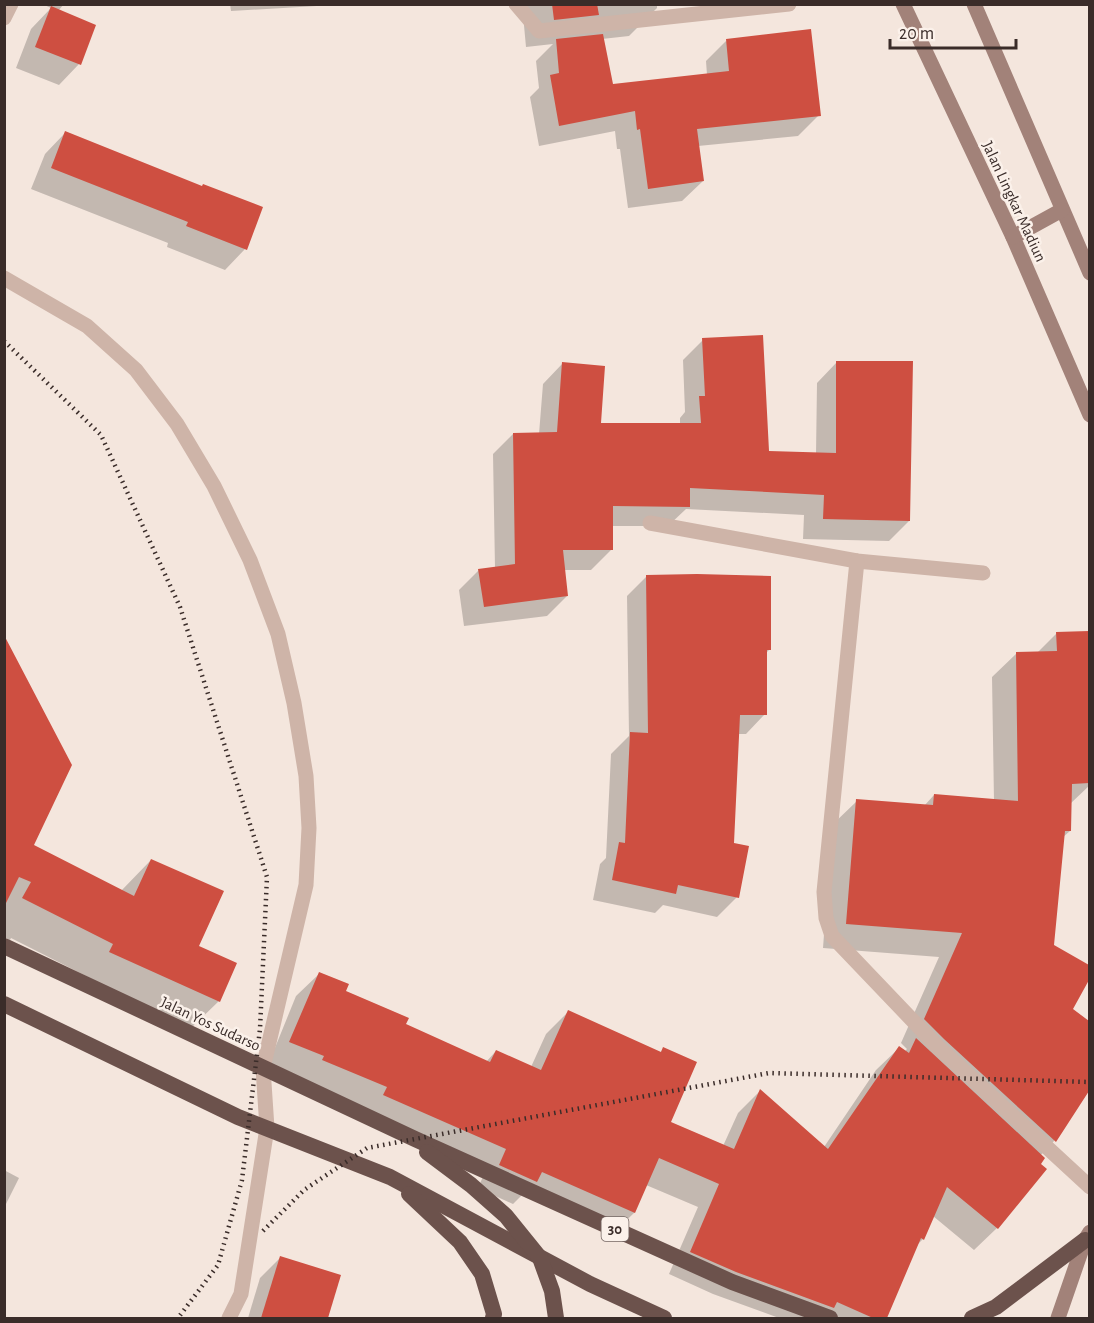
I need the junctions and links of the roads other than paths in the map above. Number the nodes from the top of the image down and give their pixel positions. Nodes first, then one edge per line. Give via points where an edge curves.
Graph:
1 (11, 4) edge
2 (516, 4) edge
3 (789, 4) edge
4 (903, 4) edge
5 (974, 4) edge
6 (4, 18) edge
7 (1062, 210) junction
8 (1013, 237) junction
9 (1089, 273) edge
10 (4, 278) edge
11 (1089, 415) edge
12 (650, 523) dead end
13 (856, 561) junction
14 (983, 573) dead end
15 (4, 946) edge
16 (4, 1004) edge
17 (263, 1068) junction
18 (267, 1128) junction
19 (402, 1133) junction
20 (390, 1177) junction
21 (1089, 1187) edge
22 (1087, 1236) edge
23 (540, 1258) junction
24 (229, 1318) edge
25 (493, 1318) edge
26 (556, 1318) edge
27 (664, 1318) edge
28 (830, 1318) edge
29 (972, 1318) edge
30 (1058, 1318) edge

1 - 6 street
2 - 3 street via 539,31
4 - 8 main road, Jalan Lingkar Madiun
5 - 7 main road
7 - 8 main road
7 - 9 main road
8 - 11 main road, Jalan Lingkar Madiun
10 - 17 street via 87,326 136,370 177,424 214,486 250,560 279,634 306,776 309,828 306,885
12 - 13 street
13 - 14 street
13 - 21 street via 824,892 832,936 937,1046
15 - 17 highway, Jalan Yos Sudarso / 30
16 - 18 highway, 30
17 - 18 street
17 - 19 highway, Jalan Yos Sudarso / 30
18 - 20 highway, 30
18 - 24 street via 242,1294
19 - 23 highway, 30 via 506,1216
19 - 28 highway, 30 via 732,1282
20 - 23 highway, 30
20 - 25 highway, 30 via 460,1242 482,1274
22 - 29 highway via 996,1307
22 - 30 main road
23 - 26 highway, 30
23 - 27 highway, 30

